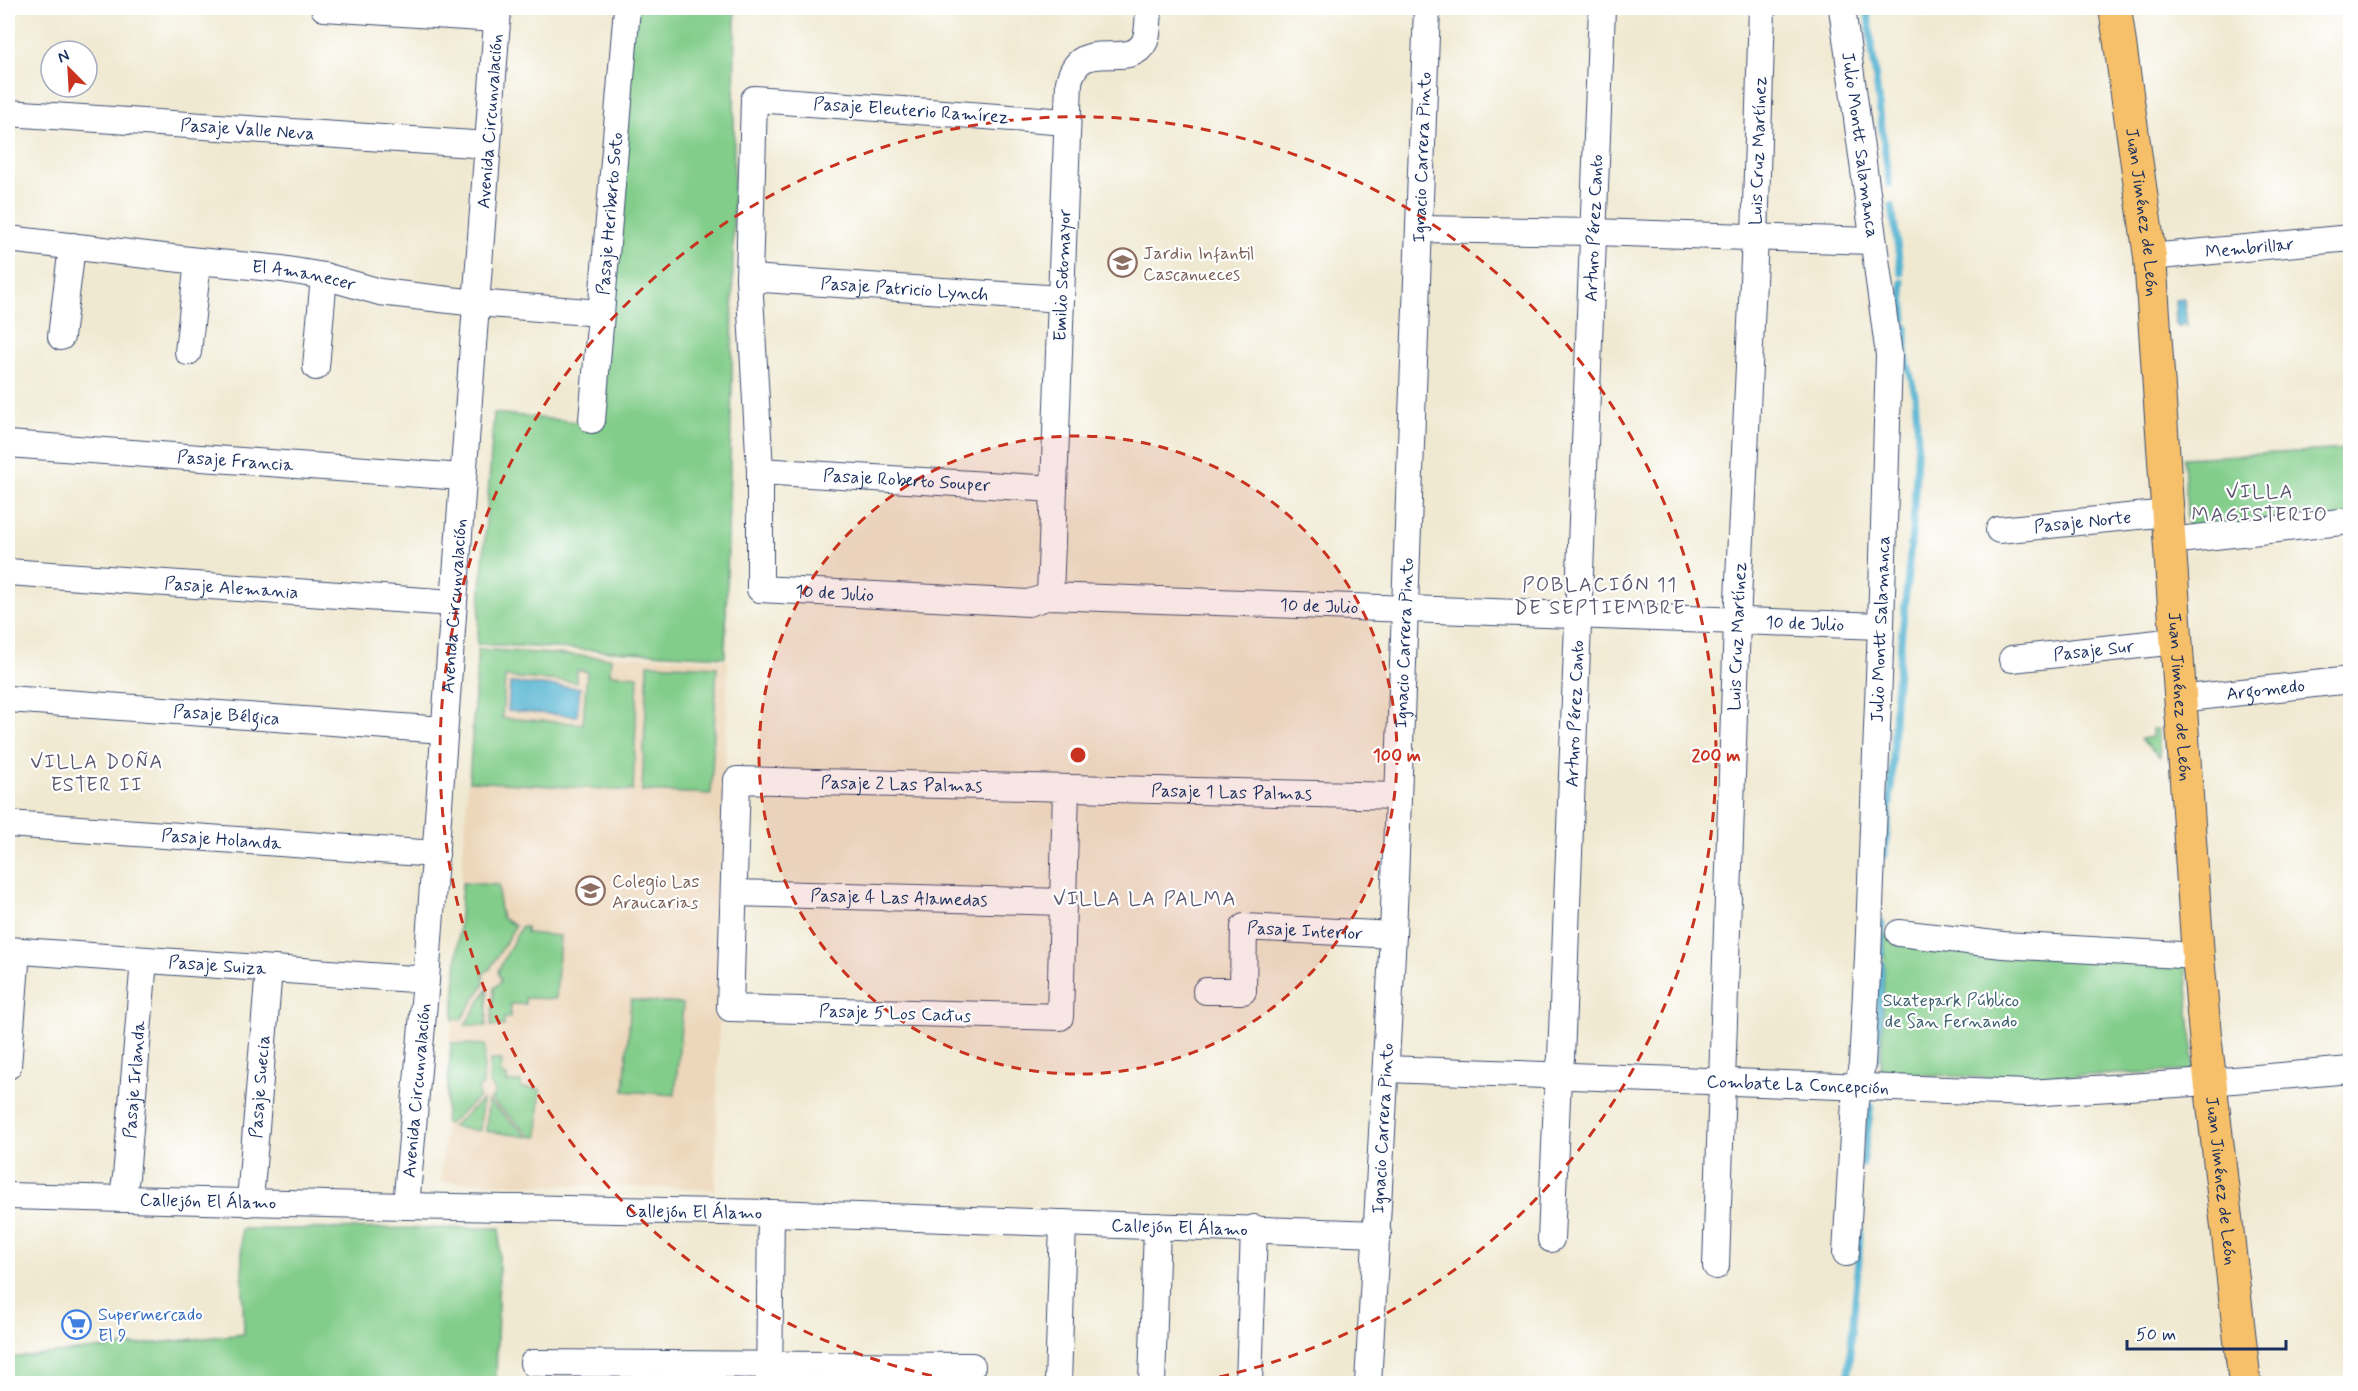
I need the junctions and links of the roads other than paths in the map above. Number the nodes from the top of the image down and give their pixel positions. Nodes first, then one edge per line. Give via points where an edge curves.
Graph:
1 (336, 8) edge
2 (627, 8) edge
3 (1149, 8) edge
4 (1428, 8) edge
5 (1602, 8) edge
6 (1762, 8) edge
7 (1842, 8) edge
8 (2115, 8) edge
9 (498, 14) edge
10 (8, 113) edge
11 (1067, 122) junction
12 (488, 146) junction
13 (1420, 229) junction
14 (1593, 232) junction
15 (1755, 238) junction
16 (2350, 238) edge
17 (8, 239) edge
18 (1872, 241) junction
19 (72, 246) junction
20 (2150, 257) junction
21 (198, 261) junction
22 (324, 276) junction
23 (749, 278) junction
24 (1061, 299) junction
25 (476, 303) junction
26 (600, 313) junction
27 (61, 337) dead end
28 (188, 352) dead end
29 (316, 368) dead end
30 (592, 420) dead end
31 (8, 444) edge
32 (760, 471) junction
33 (462, 477) junction
34 (1054, 489) junction
35 (2350, 521) edge
36 (2168, 527) junction
37 (1999, 530) dead end
38 (8, 572) edge
39 (1050, 596) junction
40 (453, 603) junction
41 (1406, 610) junction
42 (1578, 615) junction
43 (1737, 622) junction
44 (1881, 626) junction
45 (2176, 642) junction
46 (2012, 659) dead end
47 (2350, 680) edge
48 (8, 699) edge
49 (2180, 699) junction
50 (444, 730) junction
51 (1066, 789) junction
52 (1398, 796) junction
53 (8, 824) edge
54 (435, 854) junction
55 (734, 893) junction
56 (1063, 902) junction
57 (1899, 933) dead end
58 (1393, 935) junction
59 (12, 951) edge
60 (2198, 956) junction
61 (144, 960) junction
62 (269, 969) junction
63 (426, 980) junction
64 (1206, 991) dead end
65 (8, 1066) edge
66 (1386, 1069) junction
67 (2350, 1070) edge
68 (1558, 1076) junction
69 (1723, 1080) junction
70 (2210, 1082) junction
71 (1858, 1087) junction
72 (8, 1196) edge
73 (122, 1199) junction
74 (248, 1203) junction
75 (406, 1206) junction
76 (771, 1213) junction
77 (1063, 1223) junction
78 (1157, 1226) junction
79 (1254, 1228) junction
80 (1378, 1234) junction
81 (1551, 1239) dead end
82 (1846, 1253) dead end
83 (1716, 1266) dead end
84 (533, 1363) dead end
85 (972, 1366) dead end
86 (769, 1374) edge
87 (1058, 1383) edge
88 (1152, 1383) edge
89 (1249, 1383) edge
90 (1368, 1383) edge
91 (2245, 1383) edge

1 - 9 street
2 - 26 street, Pasaje Heriberto Soto
3 - 11 street, Emilio Sotomayor via 1148,28 1139,48 1123,55 1093,55 1076,66 1069,82
4 - 13 street, Ignacio Carrera Pinto
5 - 14 street, Arturo Pérez Canto
6 - 15 street, Luis Cruz Martínez
7 - 18 street, Julio Montt Salamanca
8 - 20 main road, Juan Jiménez de León
9 - 12 street, Avenida Circunvalación
10 - 12 street, Pasaje Valle Neva
11 - 23 street, Pasaje Eleuterio Ramírez via 754,99
11 - 24 street, Emilio Sotomayor
12 - 25 street, Avenida Circunvalación
13 - 14 street
13 - 41 street, Ignacio Carrera Pinto
14 - 15 street
14 - 42 street, Arturo Pérez Canto
15 - 18 street
15 - 43 street, Luis Cruz Martínez
16 - 20 street, Membrillar
17 - 19 street, El Amanecer
18 - 44 street, Julio Montt Salamanca via 1889,355
19 - 21 street, El Amanecer
19 - 27 street
20 - 36 main road, Juan Jiménez de León
21 - 22 street, El Amanecer
21 - 28 street
22 - 25 street, El Amanecer via 380,292
22 - 29 street
23 - 24 street, Pasaje Patricio Lynch
23 - 32 street
24 - 34 street, Emilio Sotomayor
25 - 26 street, El Amanecer
25 - 33 street, Avenida Circunvalación
26 - 30 street, Pasaje Heriberto Soto
31 - 33 street, Pasaje Francia
32 - 34 street, Pasaje Roberto Souper
32 - 39 street, 10 de Julio via 759,589 1028,603
33 - 40 street, Avenida Circunvalación
34 - 39 street, Emilio Sotomayor
35 - 36 street, Pasaje Norte
36 - 37 street, Pasaje Norte
36 - 45 main road, Juan Jiménez de León
38 - 40 street, Pasaje Alemania
39 - 41 street, 10 de Julio
40 - 50 street, Avenida Circunvalación
41 - 42 street, 10 de Julio
41 - 52 street, Ignacio Carrera Pinto
42 - 43 street, 10 de Julio
42 - 68 street, Arturo Pérez Canto
43 - 44 street, 10 de Julio
43 - 69 street, Luis Cruz Martínez
44 - 71 street, Julio Montt Salamanca via 1868,957
45 - 46 street, Pasaje Sur
45 - 49 main road, Juan Jiménez de León
47 - 49 street, Argomedo
48 - 50 street, Pasaje Bélgica
49 - 60 main road, Juan Jiménez de León
50 - 54 street, Avenida Circunvalación
51 - 52 street, Pasaje 1 Las Palmas
51 - 55 street, Pasaje 2 Las Palmas via 737,780
51 - 56 street
52 - 58 street, Ignacio Carrera Pinto
53 - 54 street, Pasaje Holanda
54 - 63 street, Avenida Circunvalación
55 - 56 street, Pasaje 4 Las Alamedas
55 - 56 street, Pasaje 5 Los Cactus via 730,1008 1060,1017
57 - 60 street via 2003,945
58 - 64 street, Pasaje Interior via 1244,927 1243,991
58 - 66 street, Ignacio Carrera Pinto
59 - 61 street, Pasaje Suiza
59 - 65 street
60 - 70 main road, Juan Jiménez de León
61 - 62 street, Pasaje Suiza
61 - 73 street, Pasaje Irlanda
62 - 63 street, Pasaje Suiza
62 - 74 street, Pasaje Suecia
63 - 75 street, Avenida Circunvalación
66 - 68 street, Combate La Concepción
66 - 80 street, Ignacio Carrera Pinto
67 - 70 street, Combate La Concepción
68 - 69 street, Combate La Concepción
68 - 81 street, Arturo Pérez Canto
69 - 71 street, Combate La Concepción
69 - 83 street, Luis Cruz Martínez
70 - 71 street, Combate La Concepción via 2028,1093
70 - 91 main road, Juan Jiménez de León
71 - 82 street, Julio Montt Salamanca
72 - 73 street, Callejón El Álamo
73 - 74 street, Callejón El Álamo
74 - 75 street, Callejón El Álamo
75 - 76 street, Callejón El Álamo
76 - 77 street, Callejón El Álamo
76 - 86 street
77 - 78 street, Callejón El Álamo
77 - 87 street
78 - 79 street, Callejón El Álamo
78 - 88 street
79 - 80 street, Callejón El Álamo
79 - 89 street
80 - 90 street, Ignacio Carrera Pinto
84 - 86 street
85 - 86 street

